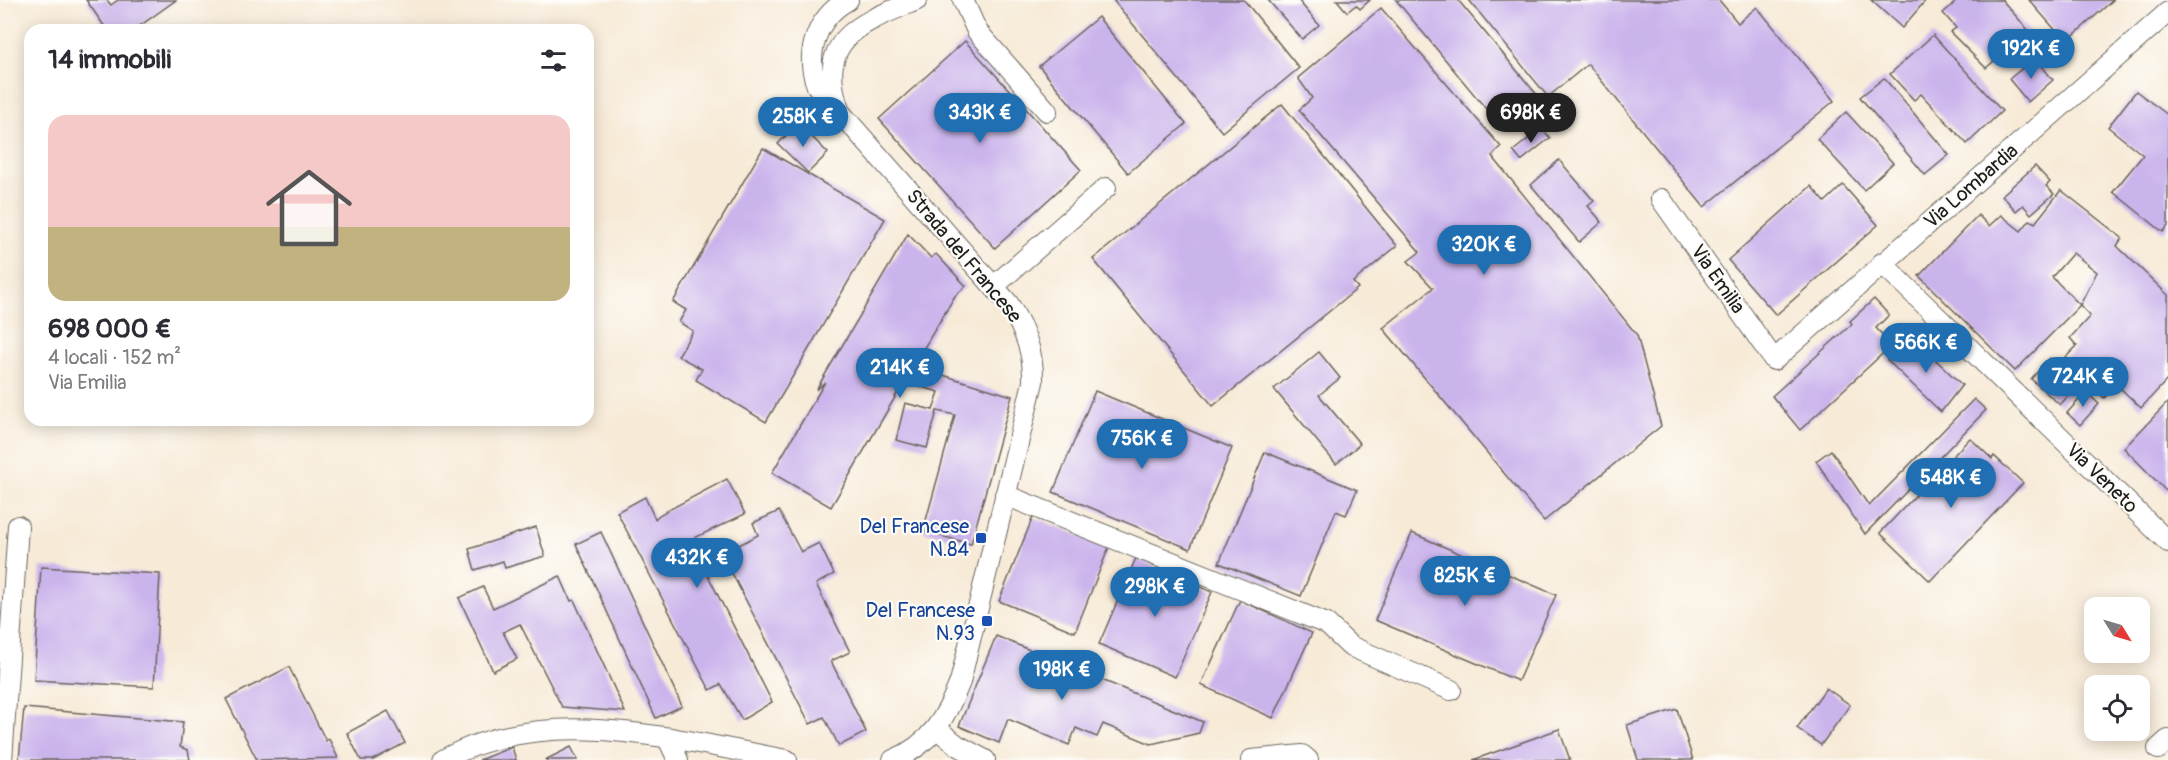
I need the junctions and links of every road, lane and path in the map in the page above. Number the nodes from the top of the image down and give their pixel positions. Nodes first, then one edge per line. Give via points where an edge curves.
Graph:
1 (848, 0) edge
2 (917, 0) edge
3 (963, 0) edge
4 (2168, 12) edge
5 (839, 109) junction
6 (1047, 111) dead end
7 (1106, 188) dead end
8 (1661, 199) dead end
9 (1882, 263) junction
10 (994, 286) junction
11 (1774, 360) joint
12 (1005, 495) junction
13 (18, 526) dead end
14 (2168, 542) edge
15 (1451, 690) dead end
16 (937, 729) junction
17 (668, 739) junction
18 (960, 753) edge
19 (450, 758) edge
20 (2, 760) edge
21 (678, 760) edge
22 (788, 760) edge
23 (893, 760) edge
24 (985, 760) edge
25 (1251, 760) edge
26 (1308, 760) edge

1 - 5 street, Strada del Francese via 821,26 810,60 817,86
2 - 5 street, Strada del Francese via 860,25 841,44 832,81
3 - 6 street via 976,32
4 - 9 street, Via Lombardia
5 - 10 street, Strada del Francese
7 - 10 street
8 - 11 street, Via Emilia
9 - 11 street, Via Lombardia
9 - 14 street, Via Veneto
10 - 12 street, Strada del Francese via 1022,326 1033,368
12 - 15 street via 1327,624 1350,646
12 - 16 street, Strada del Francese via 960,682
13 - 20 street
16 - 18 street
16 - 23 street, Strada del Francese via 914,750
17 - 19 street via 579,729 538,730 496,737
17 - 21 street
17 - 22 street
18 - 24 street
25 - 26 street via 1302,754

